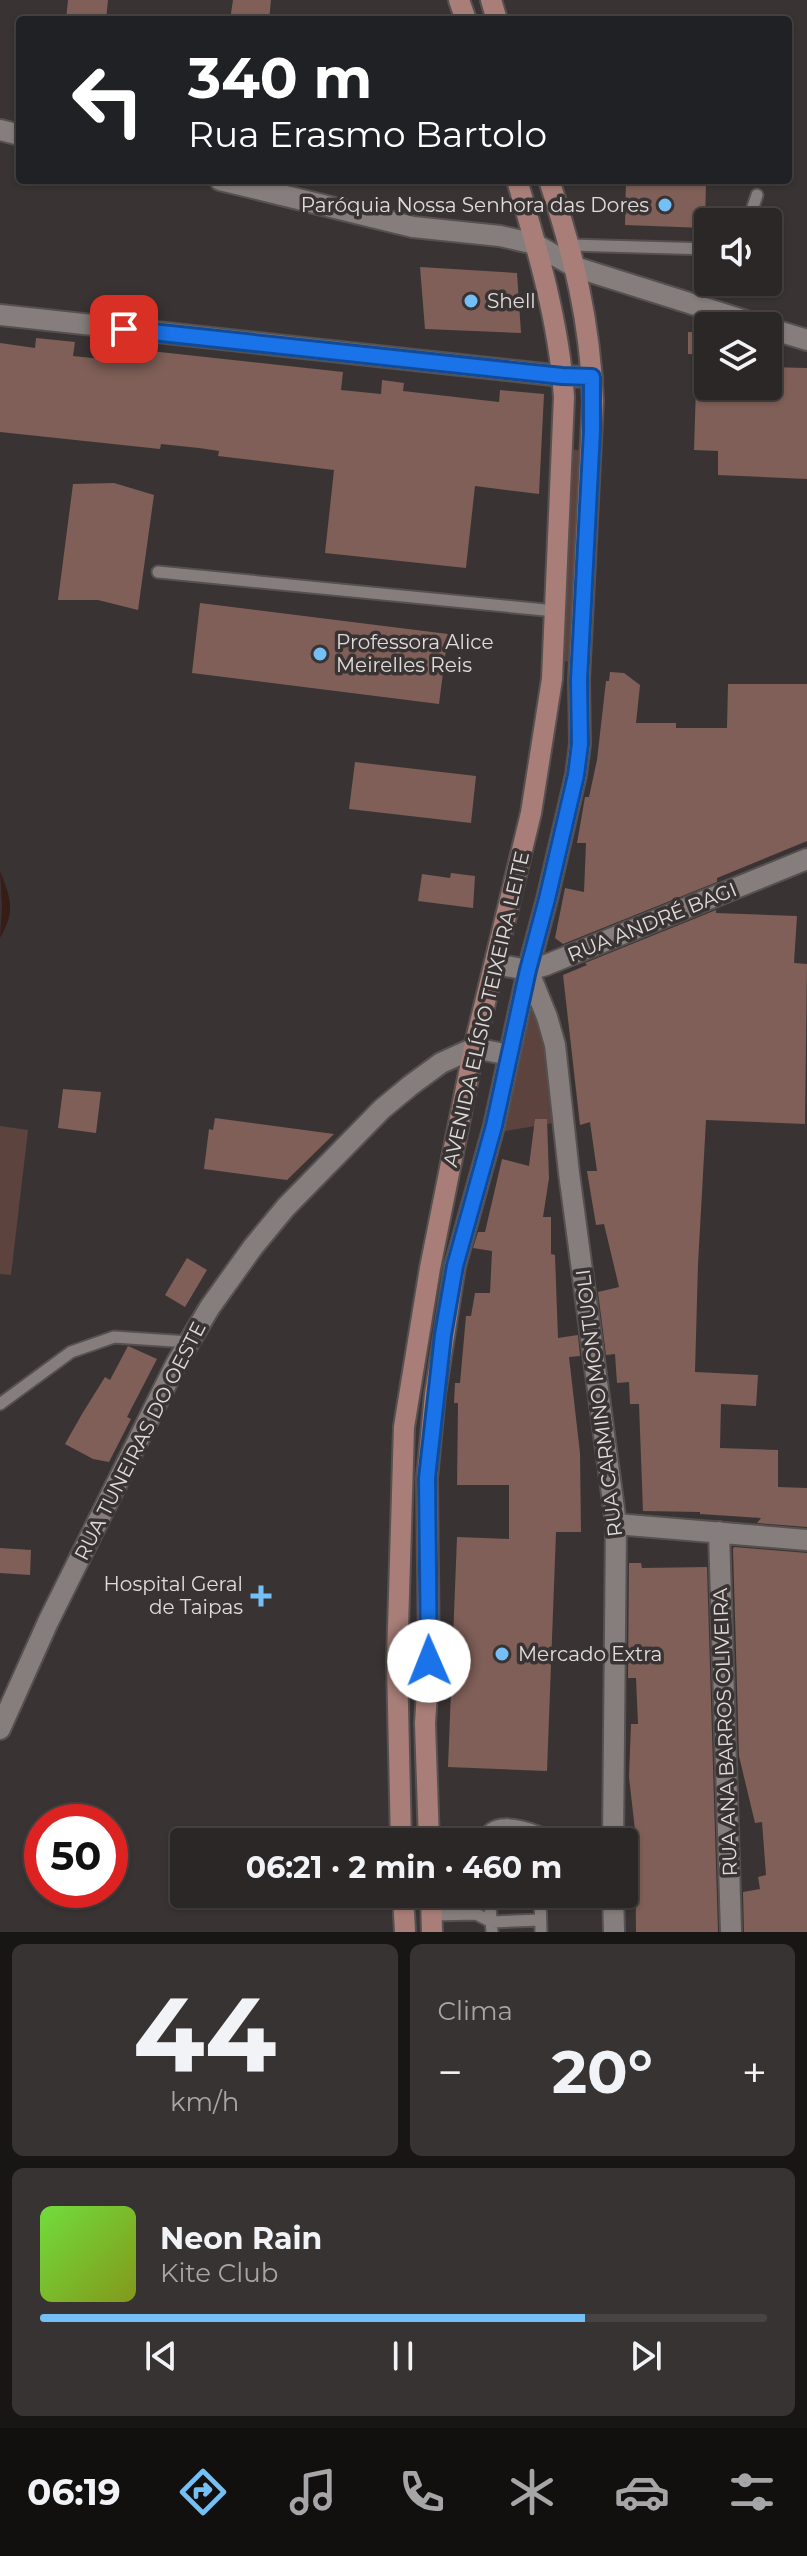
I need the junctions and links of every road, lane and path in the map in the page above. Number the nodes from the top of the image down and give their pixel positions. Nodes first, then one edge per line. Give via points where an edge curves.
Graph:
1 (236, 184) edge
2 (518, 184) edge
3 (550, 184) edge
4 (757, 195) dead end
5 (753, 208) edge
6 (535, 244) junction
7 (570, 245) junction
8 (694, 249) edge
9 (575, 267) junction
10 (718, 312) edge
11 (0, 315) edge
12 (782, 332) edge
13 (807, 340) edge
14 (562, 376) junction
15 (592, 377) junction
16 (158, 572) dead end
17 (555, 611) junction
18 (807, 859) edge
19 (495, 964) junction
20 (528, 970) junction
21 (474, 1048) junction
22 (509, 1055) junction
23 (455, 1266) junction
24 (430, 1268) junction
25 (189, 1342) junction
26 (0, 1404) edge
27 (616, 1524) junction
28 (719, 1532) junction
29 (807, 1540) edge
30 (0, 1729) edge
31 (401, 1828) edge
32 (429, 1828) edge
33 (493, 1828) edge
34 (527, 1828) edge
35 (613, 1828) edge
36 (404, 1908) edge
37 (613, 1908) edge
38 (432, 1914) edge
39 (541, 1926) edge
40 (492, 1927) edge
41 (405, 1932) edge
42 (480, 1932) edge
43 (614, 1932) edge
44 (731, 1932) edge

1 - 6 street via 413,227
2 - 6 main road, AVENIDA ELÍSIO TEIXEIRA LEITE
3 - 7 main road, AVENIDA ELÍSIO TEIXEIRA LEITE
4 - 5 lane
6 - 9 street
6 - 14 main road, AVENIDA ELÍSIO TEIXEIRA LEITE
7 - 8 lane
7 - 9 main road, AVENIDA ELÍSIO TEIXEIRA LEITE
9 - 10 street
9 - 15 main road, AVENIDA ELÍSIO TEIXEIRA LEITE
11 - 14 street
12 - 13 street
14 - 15 street
14 - 17 main road, AVENIDA ELÍSIO TEIXEIRA LEITE
15 - 20 main road, AVENIDA ELÍSIO TEIXEIRA LEITE via 580,744
16 - 17 lane
17 - 19 main road, AVENIDA ELÍSIO TEIXEIRA LEITE via 552,679 531,813
18 - 20 street, RUA ANDRÉ BAGI
19 - 20 street
19 - 21 main road, AVENIDA ELÍSIO TEIXEIRA LEITE
20 - 22 main road, AVENIDA ELÍSIO TEIXEIRA LEITE
20 - 27 street, RUA CARMINO MONTUOLI via 555,1045
21 - 22 street
21 - 24 main road, AVENIDA ELÍSIO TEIXEIRA LEITE
21 - 25 street, RUA TUNEIRAS DO OESTE via 441,1063 382,1109 286,1207
22 - 23 main road, AVENIDA ELÍSIO TEIXEIRA LEITE
23 - 24 lane
23 - 32 main road, AVENIDA ELÍSIO TEIXEIRA LEITE via 427,1478
24 - 31 main road, AVENIDA ELÍSIO TEIXEIRA LEITE via 402,1455 397,1661
25 - 26 lane via 114,1337 71,1352
25 - 30 street, RUA TUNEIRAS DO OESTE
27 - 28 street
27 - 35 street, RUA CARMINO MONTUOLI
28 - 29 street
28 - 44 street, RUA ANA BARROS OLIVEIRA
33 - 34 lane
36 - 41 main road
37 - 43 street
38 - 40 lane via 476,1914
39 - 40 lane
40 - 42 lane

